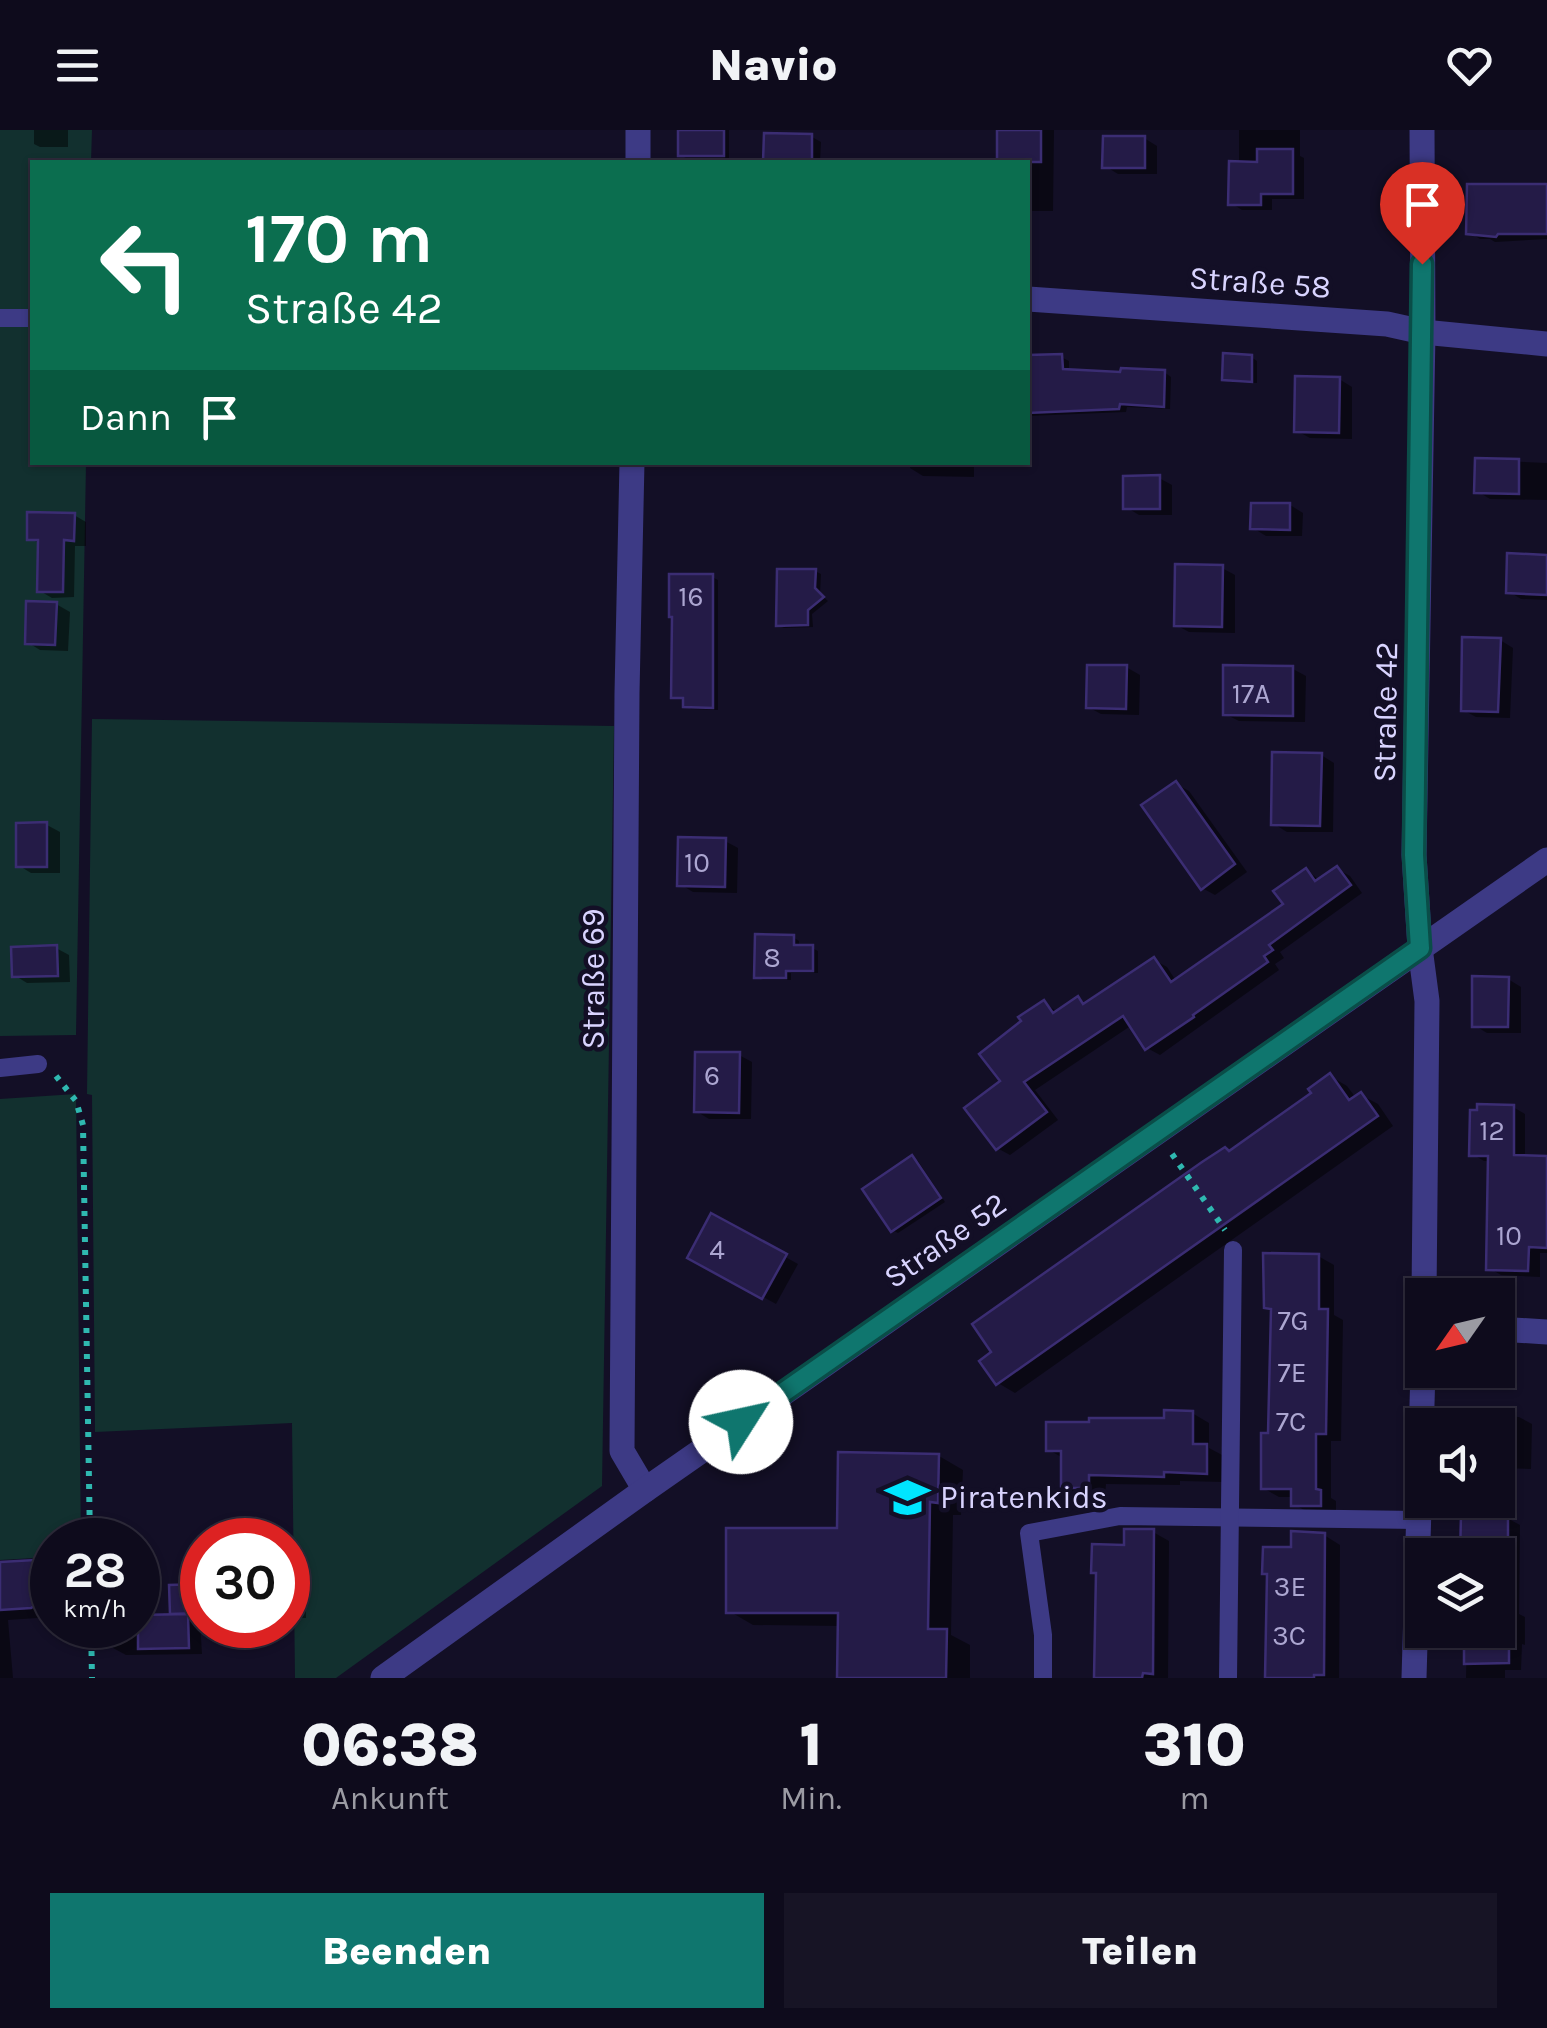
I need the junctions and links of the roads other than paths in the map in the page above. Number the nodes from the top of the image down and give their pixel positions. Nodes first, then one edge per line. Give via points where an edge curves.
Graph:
1 (638, 130) edge
2 (1422, 130) edge
3 (638, 160) edge
4 (1030, 299) edge
5 (0, 318) edge
6 (30, 318) edge
7 (1423, 332) junction
8 (1547, 344) edge
9 (632, 465) edge
10 (1547, 860) edge
11 (1420, 948) junction
12 (38, 1064) road end
13 (0, 1068) edge
14 (1233, 1250) road end
15 (1424, 1278) edge
16 (1515, 1330) edge
17 (1547, 1332) edge
18 (1422, 1388) edge
19 (645, 1490) junction
20 (1230, 1518) junction
21 (1418, 1520) junction
22 (383, 1678) edge
23 (1042, 1678) edge
24 (1228, 1678) edge
25 (1414, 1678) edge

1 - 3 street
2 - 7 street, Straße 42
4 - 7 street, Straße 58
5 - 6 lane
7 - 8 street, Straße 58
7 - 11 street, Straße 42 via 1414,855
9 - 19 street, Straße 69 via 622,1452
10 - 11 street, Straße 52
11 - 15 street, Straße 42 via 1427,1001
11 - 19 street, Straße 52
12 - 13 lane
14 - 20 lane
16 - 17 street
18 - 21 street
19 - 22 street, Straße 52
20 - 21 lane
20 - 23 lane via 1120,1516 1028,1533 1043,1635
20 - 24 lane
21 - 25 street

